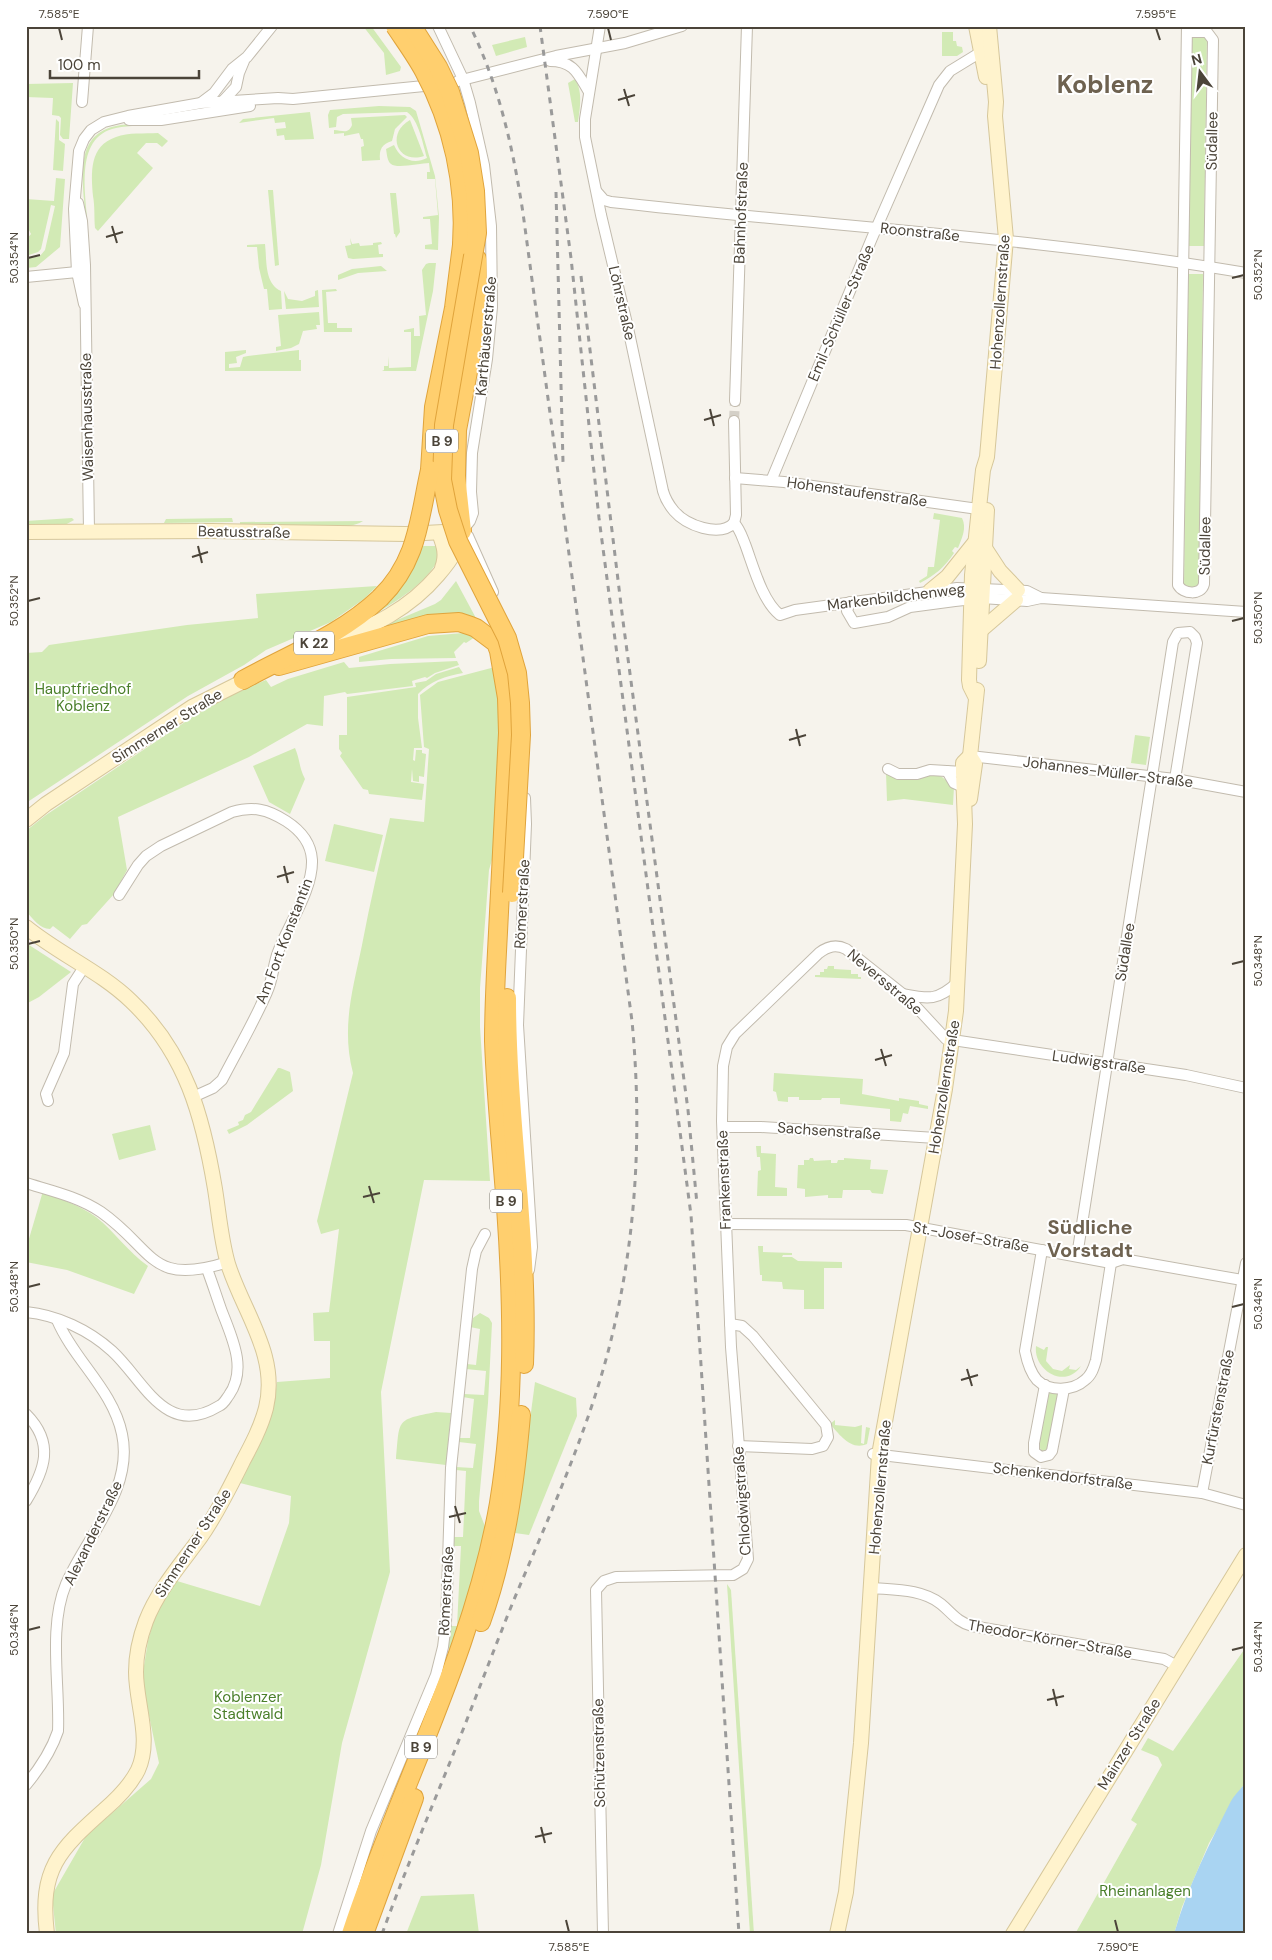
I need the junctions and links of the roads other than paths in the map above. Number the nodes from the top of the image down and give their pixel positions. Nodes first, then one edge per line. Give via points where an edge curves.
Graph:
1 (88, 26) edge
2 (272, 26) edge
3 (395, 26) edge
4 (412, 26) edge
5 (438, 26) edge
6 (600, 26) edge
7 (682, 26) edge
8 (747, 26) edge
9 (976, 26) edge
10 (990, 26) edge
11 (1188, 29) edge
12 (596, 49) junction
13 (981, 52) junction
14 (247, 56) junction
15 (536, 61) junction
16 (230, 72) junction
17 (463, 79) junction
18 (237, 84) junction
19 (589, 92) junction
20 (262, 99) junction
21 (293, 99) junction
22 (233, 101) junction
23 (82, 102) dead end
24 (201, 103) junction
25 (212, 110) junction
26 (995, 116) junction
27 (115, 120) junction
28 (597, 192) junction
29 (740, 215) junction
30 (877, 228) junction
31 (477, 233) junction
32 (1006, 239) junction
33 (1184, 263) junction
34 (1209, 266) junction
35 (81, 269) junction
36 (1246, 273) edge
37 (26, 277) edge
38 (735, 400) tunnel mouth
39 (734, 421) tunnel mouth
40 (987, 457) junction
41 (430, 470) junction
42 (735, 478) junction
43 (771, 480) junction
44 (978, 509) junction
45 (734, 523) junction
46 (89, 531) junction
47 (462, 531) junction
48 (26, 532) edge
49 (439, 533) junction
50 (980, 545) junction
51 (442, 571) junction
52 (930, 591) junction
53 (977, 593) junction
54 (1017, 595) junction
55 (850, 602) junction
56 (1246, 612) edge
57 (980, 631) junction
58 (496, 644) junction
59 (279, 666) junction
60 (243, 680) junction
61 (976, 698) junction
62 (970, 756) junction
63 (888, 769) dead end
64 (947, 771) junction
65 (963, 772) junction
66 (1152, 776) junction
67 (1175, 779) junction
68 (964, 787) junction
69 (1246, 792) edge
70 (26, 820) edge
71 (965, 824) junction
72 (119, 894) dead end
73 (26, 927) edge
74 (838, 946) joint
75 (84, 967) junction
76 (957, 983) junction
77 (501, 987) junction
78 (902, 993) junction
79 (952, 1041) junction
80 (1106, 1063) junction
81 (1246, 1088) edge
82 (193, 1097) junction
83 (48, 1101) dead end
84 (723, 1126) junction
85 (936, 1138) junction
86 (26, 1183) edge
87 (726, 1224) junction
88 (919, 1226) junction
89 (485, 1234) dead end
90 (1042, 1250) junction
91 (1077, 1256) junction
92 (228, 1262) junction
93 (1111, 1262) junction
94 (1246, 1263) edge
95 (207, 1269) junction
96 (1242, 1280) junction
97 (524, 1288) junction
98 (26, 1312) edge
99 (57, 1320) junction
100 (730, 1324) junction
101 (1045, 1385) junction
102 (1064, 1389) junction
103 (26, 1414) edge
104 (738, 1446) junction
105 (876, 1455) junction
106 (1202, 1493) junction
107 (26, 1501) edge
108 (1246, 1505) edge
109 (502, 1518) junction
110 (1246, 1555) edge
111 (493, 1561) junction
112 (608, 1578) joint
113 (872, 1588) junction
114 (1177, 1666) junction
115 (26, 1785) edge
116 (47, 1934) edge
117 (338, 1934) edge
118 (351, 1934) edge
119 (364, 1934) edge
120 (603, 1934) edge
121 (837, 1934) edge
122 (1013, 1934) edge

1 - 23 street
2 - 14 street
3 - 41 highway, B 9, bridge via 424,71 441,106 452,142 462,196 461,265 434,407
4 - 31 highway, B 9, bridge via 438,67 464,132 472,171
5 - 17 street, Karthäuserstraße
6 - 12 street, Löhrstraße
7 - 12 street
8 - 29 street, Bahnhofstraße
9 - 13 street, Hohenzollernstraße
10 - 26 street, Hohenzollernstraße
11 - 33 street, Südallee
11 - 34 street, Südallee via 1207,32 1213,40
12 - 15 street
12 - 19 street, Löhrstraße
13 - 26 street, Hohenzollernstraße
13 - 30 street, Emil-Schüller-Straße via 950,71 939,85
14 - 16 street
14 - 18 street
15 - 17 street
15 - 19 street via 569,64
16 - 22 street via 226,87
16 - 24 street via 214,93
17 - 21 street via 418,87
17 - 47 street, Karthäuserstraße via 487,182 493,281 487,359 472,453 473,513
18 - 20 street via 244,94
18 - 22 street
19 - 28 street, Löhrstraße via 585,132
20 - 21 street
20 - 22 street
21 - 22 street via 274,104
22 - 24 street
22 - 25 street
22 - 25 street
24 - 27 street
25 - 27 street via 161,120
26 - 32 street, Hohenzollernstraße
27 - 35 street, Waisenhausstraße via 100,124 84,140 77,160 73,223
28 - 29 street, Roonstraße via 611,202
28 - 45 street, Löhrstraße via 668,504 679,516 700,527 723,529
29 - 30 street, Roonstraße
29 - 38 street, Bahnhofstraße
30 - 32 street, Roonstraße
30 - 43 street, Emil-Schüller-Straße
31 - 47 highway, B 9, bridge via 478,303 457,430 458,501
31 - 77 highway, B 9, bridge via 447,401 441,463 452,525 466,560 507,638 517,673 521,736
32 - 33 street, Roonstraße
32 - 40 street, Hohenzollernstraße
33 - 34 street, Roonstraße
33 - 34 street, Südallee via 1178,585 1181,590 1191,592 1199,592 1204,584
34 - 36 street, Roonstraße
35 - 37 street
35 - 46 street, Waisenhausstraße
39 - 42 street
40 - 44 street, Hohenzollernstraße via 982,470
40 - 50 street, Hohenzollernstraße via 990,470
41 - 58 highway, B 9 via 435,509 448,547
41 - 60 highway, K 22, bridge via 411,553 380,598 335,632
42 - 43 street, Hohenstaufenstraße
42 - 45 street
43 - 44 street, Hohenstaufenstraße
44 - 50 street, Hohenzollernstraße
45 - 55 street, Markenbildchenweg via 766,596 780,615
46 - 48 street, Beatusstraße
46 - 49 street, Beatusstraße
47 - 49 street, Beatusstraße
47 - 51 street, Simmerner Straße via 454,555
47 - 97 street, Römerstraße via 477,554 510,640 519,703 526,824 518,1025 532,1247
49 - 51 street via 445,552
50 - 52 street
50 - 53 street, Hohenzollernstraße
50 - 54 street
51 - 59 street, Simmerner Straße / K 22 via 404,608
52 - 53 street, Markenbildchenweg
52 - 55 street, Markenbildchenweg
53 - 54 street, Markenbildchenweg
53 - 55 street, Markenbildchenweg via 854,623 847,611
53 - 57 street, Hohenzollernstraße
53 - 61 street, Hohenzollernstraße via 969,680
54 - 56 street, Markenbildchenweg via 1032,593 1040,598
54 - 57 street
57 - 61 street, Hohenzollernstraße
58 - 59 highway via 476,628 459,622 440,622
58 - 77 highway, B 9 via 504,674 508,733
59 - 60 street, Simmerner Straße / K 22
60 - 70 street, Simmerner Straße / K 22 via 192,707
61 - 62 street, Hohenzollernstraße
62 - 65 street, Hohenzollernstraße via 964,763
62 - 66 street, Johannes-Müller-Straße
62 - 71 street, Hohenzollernstraße via 975,764
63 - 64 street via 898,774
64 - 65 street
64 - 68 street via 954,783
65 - 68 street, Hohenzollernstraße
66 - 67 street, Johannes-Müller-Straße
66 - 67 street, Südallee via 1173,642 1178,634 1190,632 1197,643
66 - 80 street, Südallee
67 - 69 street, Johannes-Müller-Straße
68 - 71 street, Hohenzollernstraße
71 - 76 street, Hohenzollernstraße
72 - 82 street, Am Fort Konstantin via 146,856 161,846 244,809 256,808 278,816 301,834 310,848 312,868 300,905 277,952 267,992 222,1080
73 - 75 street, Simmerner Straße
74 - 78 street, Neversstraße
74 - 84 street, Frankenstraße via 819,953 732,1038 723,1066
75 - 82 street, Simmerner Straße via 129,998 147,1016 175,1056
75 - 83 street via 74,984 65,1048 46,1094
76 - 78 street via 942,995 932,998
76 - 79 street, Hohenzollernstraße
77 - 97 highway, B 9
77 - 109 highway, B 9 via 495,1049 512,1349
78 - 79 street, Neversstraße via 941,1036
79 - 80 street, Ludwigstraße
79 - 85 street, Hohenzollernstraße
80 - 81 street, Ludwigstraße
80 - 91 street, Südallee
82 - 92 street, Simmerner Straße via 209,1154
84 - 85 street, Sachsenstraße
84 - 87 street, Frankenstraße
85 - 88 street, Hohenzollernstraße
86 - 95 street via 61,1193 101,1212 161,1266 173,1270
87 - 88 street, St.-Josef-Straße
87 - 100 street, Frankenstraße
88 - 90 street, St.-Josef-Straße
88 - 105 street, Hohenzollernstraße
89 - 117 street, Römerstraße via 476,1251 472,1269 452,1468 443,1647 436,1676 372,1831
90 - 91 street, St.-Josef-Straße
90 - 101 street via 1025,1351 1031,1371
91 - 93 street, St.-Josef-Straße
92 - 95 street
92 - 116 street, Simmerner Straße via 268,1365 266,1407 258,1432 226,1494 149,1612 136,1672 144,1744 140,1766 120,1796 72,1838 58,1856 48,1877 45,1896
93 - 96 street, St.-Josef-Straße via 1123,1259
93 - 102 street via 1092,1372 1085,1380
94 - 96 street, Kurfürstenstraße
95 - 99 street via 233,1343 238,1373 234,1387 222,1405 205,1414 187,1418 168,1409 149,1395 112,1351 85,1331
96 - 106 street, Kurfürstenstraße
97 - 109 highway, B 9 via 517,1464
98 - 99 street
99 - 115 street, Alexanderstraße via 64,1336 112,1405 122,1434 124,1454 115,1494 65,1587 57,1628 58,1731 53,1746
100 - 104 street, Chlodwigstraße
100 - 104 street via 745,1328 826,1425 828,1437 823,1446 812,1449
101 - 102 street
101 - 102 street via 1034,1443 1034,1452 1041,1457 1052,1452
103 - 107 street via 40,1432 45,1456 38,1482
104 - 112 street, Chlodwigstraße via 748,1559 741,1572 729,1576
105 - 106 street, Schenkendorfstraße
105 - 113 street, Hohenzollernstraße
106 - 108 street, Schenkendorfstraße
109 - 111 highway, B 9
110 - 114 street, Mainzer Straße
111 - 118 highway, B 9
111 - 119 highway, B 9 via 486,1610
112 - 120 street, Schützenstraße via 598,1586 595,1601
113 - 114 street, Theodor-Körner-Straße via 926,1596 941,1604 956,1620 972,1626 1164,1659
113 - 121 street, Hohenzollernstraße via 846,1892
114 - 122 street, Mainzer Straße

